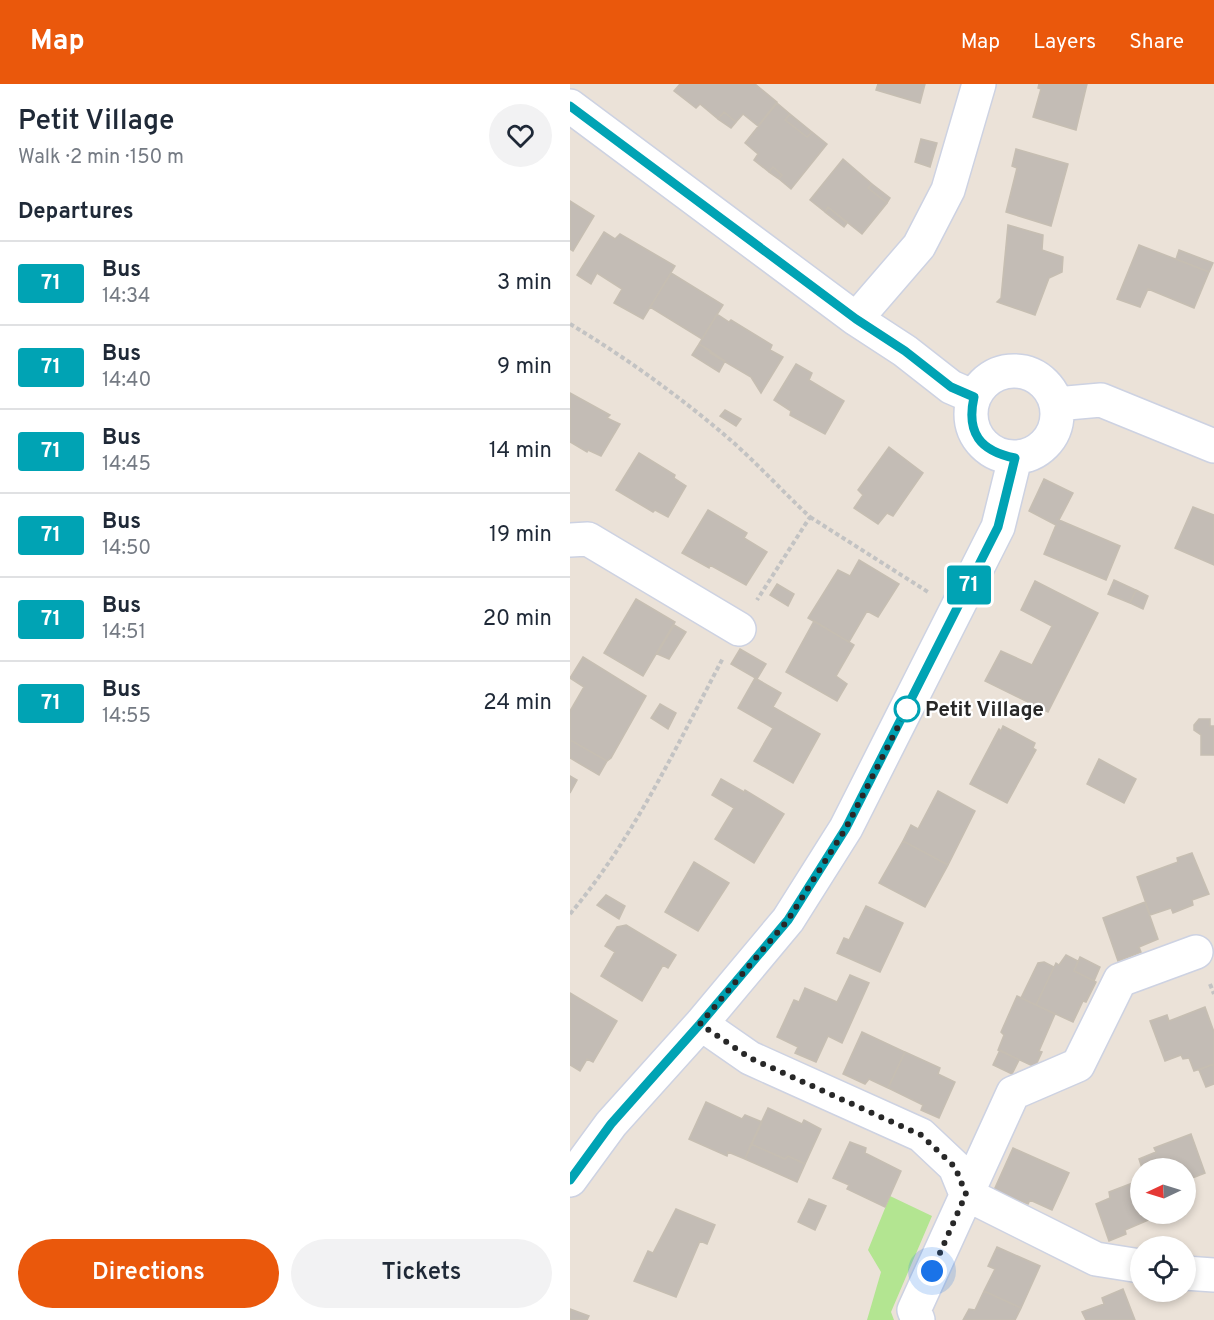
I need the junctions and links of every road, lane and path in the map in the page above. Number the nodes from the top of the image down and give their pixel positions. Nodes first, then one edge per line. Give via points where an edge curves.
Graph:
1 (979, 84) edge
2 (570, 106) edge
3 (856, 319) junction
4 (974, 397) junction
5 (1056, 404) junction
6 (1214, 447) edge
7 (1015, 458) junction
8 (810, 517) dead end
9 (570, 540) edge
10 (957, 610) junction
11 (739, 629) dead end
12 (1196, 952) dead end
13 (700, 1024) junction
14 (570, 1180) edge
15 (966, 1194) junction
16 (1130, 1264) edge
17 (1196, 1274) edge
18 (1214, 1275) edge
19 (918, 1320) edge

1 - 3 street via 948,190 919,246
2 - 3 street
3 - 4 street via 951,387
4 - 5 street via 987,380 1009,371 1026,373 1042,382
4 - 7 street via 970,413 974,432 982,444 998,455
5 - 6 street via 1101,400
5 - 7 street via 1054,430 1047,442 1036,452
7 - 10 street via 998,527
8 - 10 path
9 - 11 street via 588,539
10 - 13 street via 846,828 788,920
12 - 15 street via 1120,980 1078,1065 1013,1093
13 - 14 street via 611,1124
13 - 15 street via 750,1058 921,1135 955,1167
15 - 16 street via 1096,1259
15 - 19 street via 914,1310
17 - 18 street

